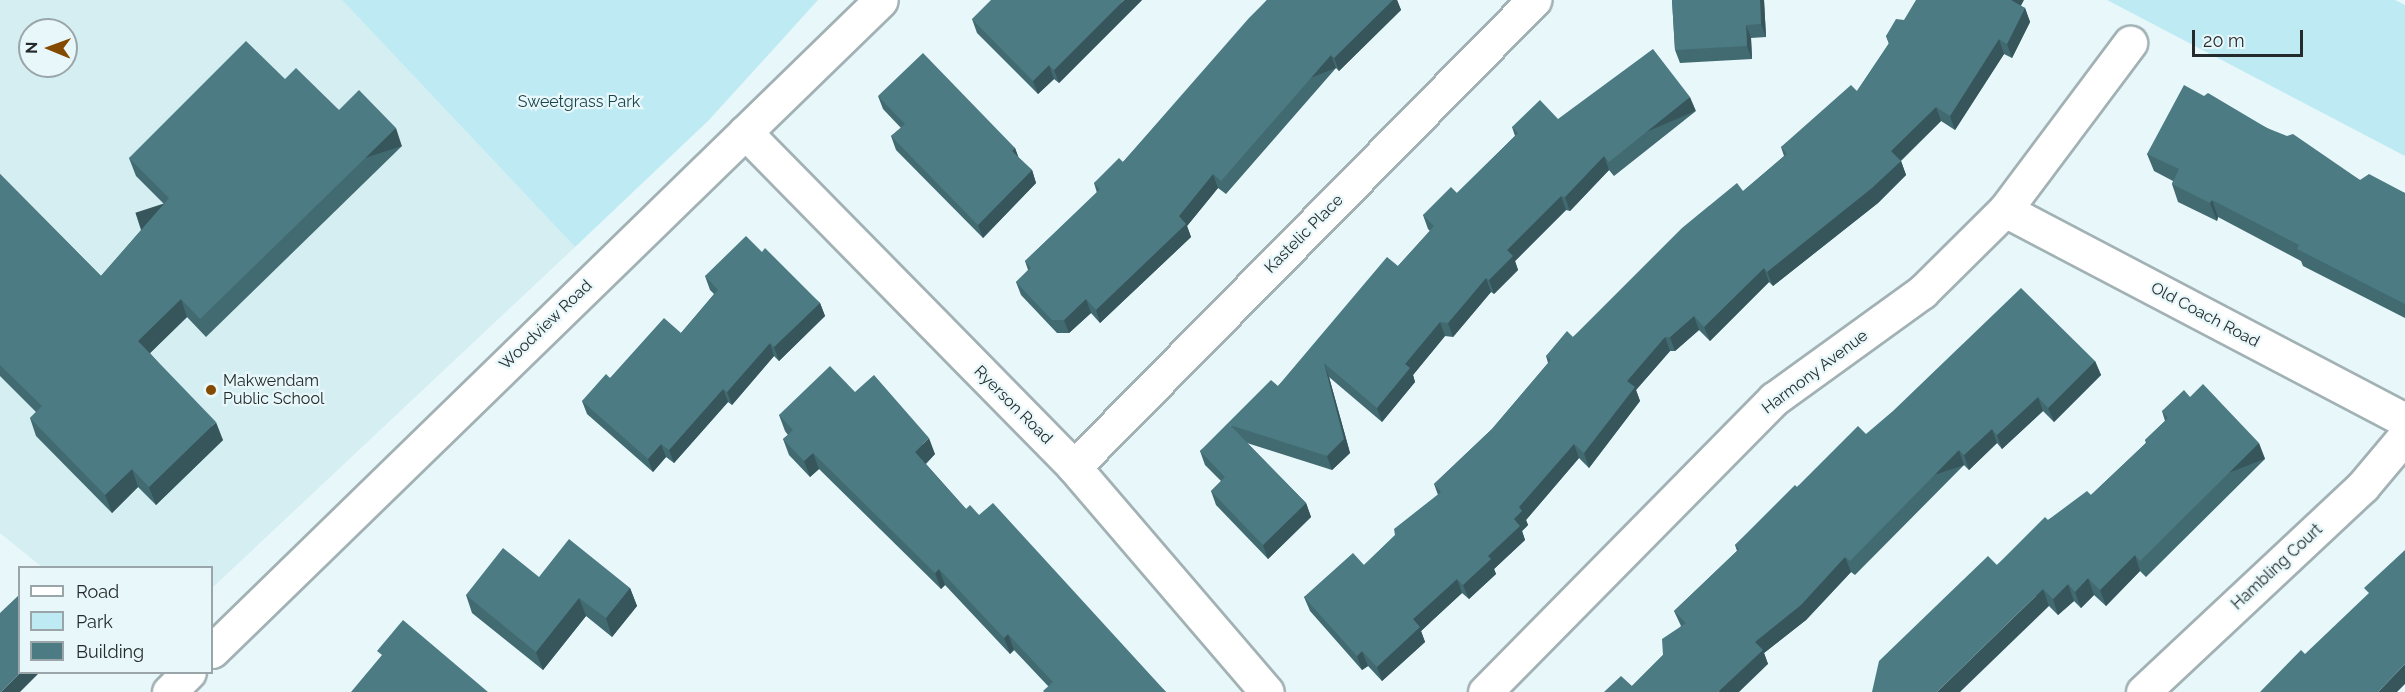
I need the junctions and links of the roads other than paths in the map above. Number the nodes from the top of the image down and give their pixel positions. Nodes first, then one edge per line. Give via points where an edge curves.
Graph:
1 (881, 0) edge
2 (1534, 0) edge
3 (2130, 43) dead end
4 (744, 132) junction
5 (2005, 210) junction
6 (2405, 420) edge
7 (2405, 436) edge
8 (1074, 467) junction
9 (213, 650) edge
10 (187, 674) edge
11 (169, 692) edge
12 (1267, 692) edge
13 (1485, 692) edge
14 (2143, 692) edge

1 - 4 street, Woodview Road
2 - 8 street, Kastelic Place
3 - 5 street, Harmony Avenue
4 - 8 street, Ryerson Road
4 - 9 street, Woodview Road
5 - 6 street, Old Coach Road
5 - 13 street, Harmony Avenue via 1922,292 1774,399
7 - 14 street, Hambling Court via 2363,486
8 - 12 street, Ryerson Road
10 - 11 street

